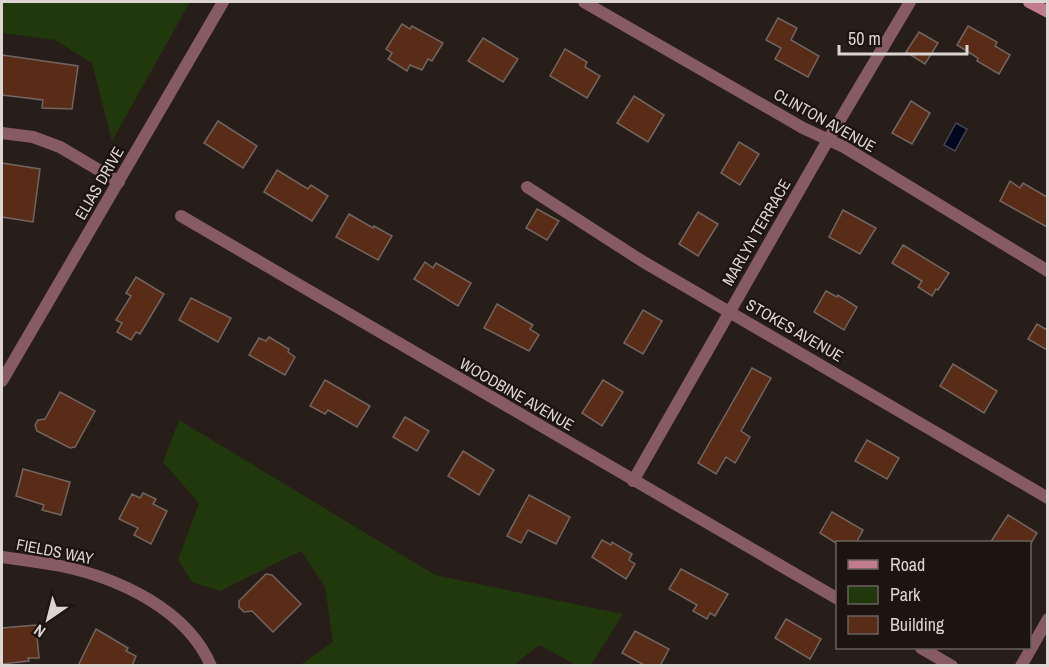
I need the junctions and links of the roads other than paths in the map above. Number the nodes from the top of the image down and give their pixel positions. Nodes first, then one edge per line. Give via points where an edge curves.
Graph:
1 (223, 2) edge
2 (584, 2) edge
3 (910, 2) edge
4 (1029, 2) edge
5 (1047, 12) edge
6 (2, 133) edge
7 (828, 140) junction
8 (119, 182) junction
9 (527, 187) dead end
10 (182, 216) dead end
11 (1047, 271) edge
12 (729, 311) junction
13 (2, 377) edge
14 (633, 481) junction
15 (1047, 498) edge
16 (2, 557) edge
17 (836, 598) edge
18 (1047, 619) edge
19 (1031, 648) edge
20 (923, 649) edge
21 (1030, 649) edge
22 (211, 666) edge
23 (952, 666) edge
24 (1021, 666) edge

1 - 8 street, ELIAS DRIVE
2 - 7 street, CLINTON AVENUE
3 - 7 street, MARLYN TERRACE
4 - 5 main road
6 - 8 street via 33,137 60,147
7 - 11 street, CLINTON AVENUE
7 - 12 street, MARLYN TERRACE
8 - 13 street, ELIAS DRIVE
9 - 12 street, STOKES AVENUE
10 - 14 street, WOODBINE AVENUE
12 - 14 street, MARLYN TERRACE
12 - 15 street, STOKES AVENUE
14 - 17 street, WOODBINE AVENUE
16 - 22 street, FIELDS WAY via 80,570 130,590 177,620 197,641
18 - 19 street
20 - 23 street
21 - 24 street

